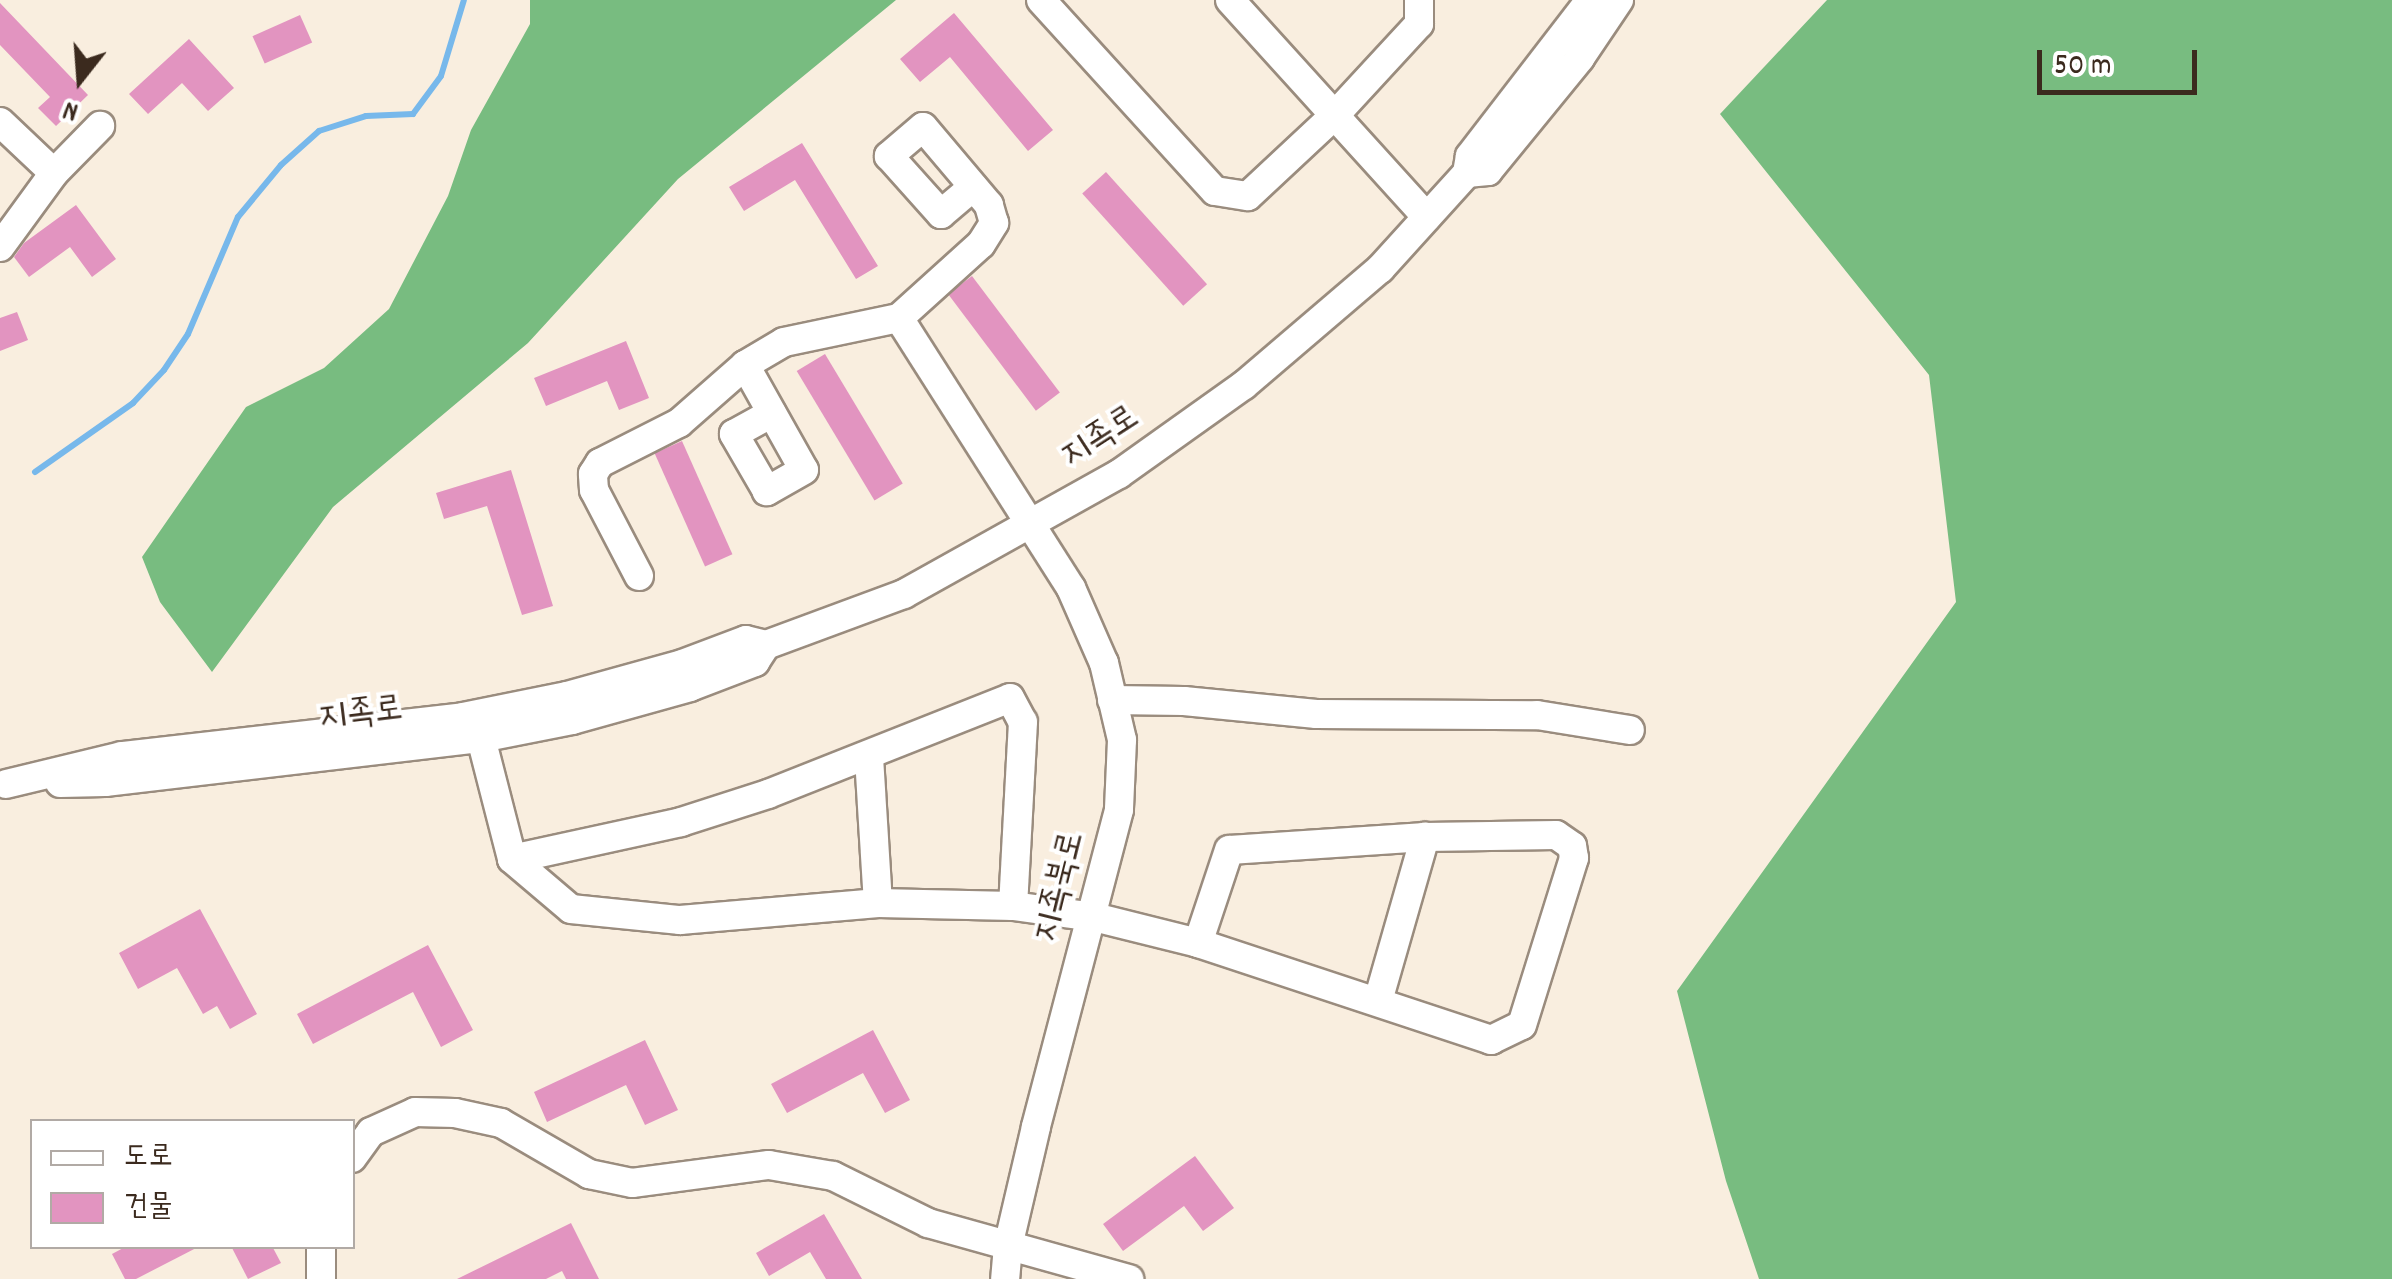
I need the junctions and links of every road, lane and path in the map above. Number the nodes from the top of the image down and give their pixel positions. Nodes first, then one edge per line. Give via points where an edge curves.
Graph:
1 (1041, 0) edge
2 (1230, 0) edge
3 (1419, 0) edge
4 (1590, 0) edge
5 (1619, 0) edge
6 (1335, 115) junction
7 (0, 122) edge
8 (100, 126) dead end
9 (1467, 173) junction
10 (54, 174) junction
11 (973, 186) dead end
12 (1427, 217) junction
13 (0, 247) edge
14 (900, 318) junction
15 (745, 365) junction
16 (772, 412) dead end
17 (1032, 524) junction
18 (639, 576) dead end
19 (766, 645) junction
20 (1112, 700) junction
21 (1630, 730) dead end
22 (481, 738) junction
23 (869, 757) junction
24 (3, 784) edge
25 (1425, 837) junction
26 (512, 858) junction
27 (878, 904) junction
28 (1013, 906) junction
29 (1094, 917) junction
30 (1198, 943) junction
31 (1378, 1001) junction
32 (355, 1154) edge
33 (1008, 1246) junction
34 (322, 1249) edge
35 (321, 1279) edge
36 (1005, 1279) edge
37 (1129, 1279) edge

1 - 6 street via 1215,191 1248,196
2 - 6 street
3 - 6 street via 1419,24
4 - 9 street, 지족로 via 1470,156
5 - 9 street, 지족로 via 1488,172
6 - 12 street
7 - 10 street
8 - 10 street
9 - 12 street, 지족로
10 - 13 street
11 - 14 street via 994,222 981,244
12 - 17 street, 지족로 via 1380,268 1244,385 1118,474
14 - 15 street via 784,342
14 - 17 street, 지족북로
15 - 16 street
15 - 18 street via 679,422 593,474 594,490
17 - 19 street, 지족로 via 904,594
17 - 20 street, 지족북로 via 1071,588 1104,663
19 - 22 street, 지족로 via 754,662 690,687
19 - 24 street, 지족로 via 746,640 566,696 462,717 122,756
20 - 21 street via 1316,714 1537,716
20 - 29 street, 지족북로 via 1122,740 1119,810
22 - 24 street, 지족로 via 105,782
22 - 26 street
23 - 26 street via 680,822
23 - 27 street
23 - 28 street via 1010,698 1024,722
25 - 30 street via 1228,850
25 - 31 street
25 - 31 street via 1556,835 1572,846 1574,858 1522,1025 1491,1040
26 - 27 street via 572,909 606,915 680,920
27 - 28 street
28 - 29 street
29 - 30 street
29 - 33 street, 지족북로
30 - 31 street
32 - 33 street via 372,1132 415,1112 455,1113 501,1123 589,1174 632,1183 769,1164 833,1176 928,1223
33 - 36 street, 지족북로
33 - 37 street
34 - 35 street

